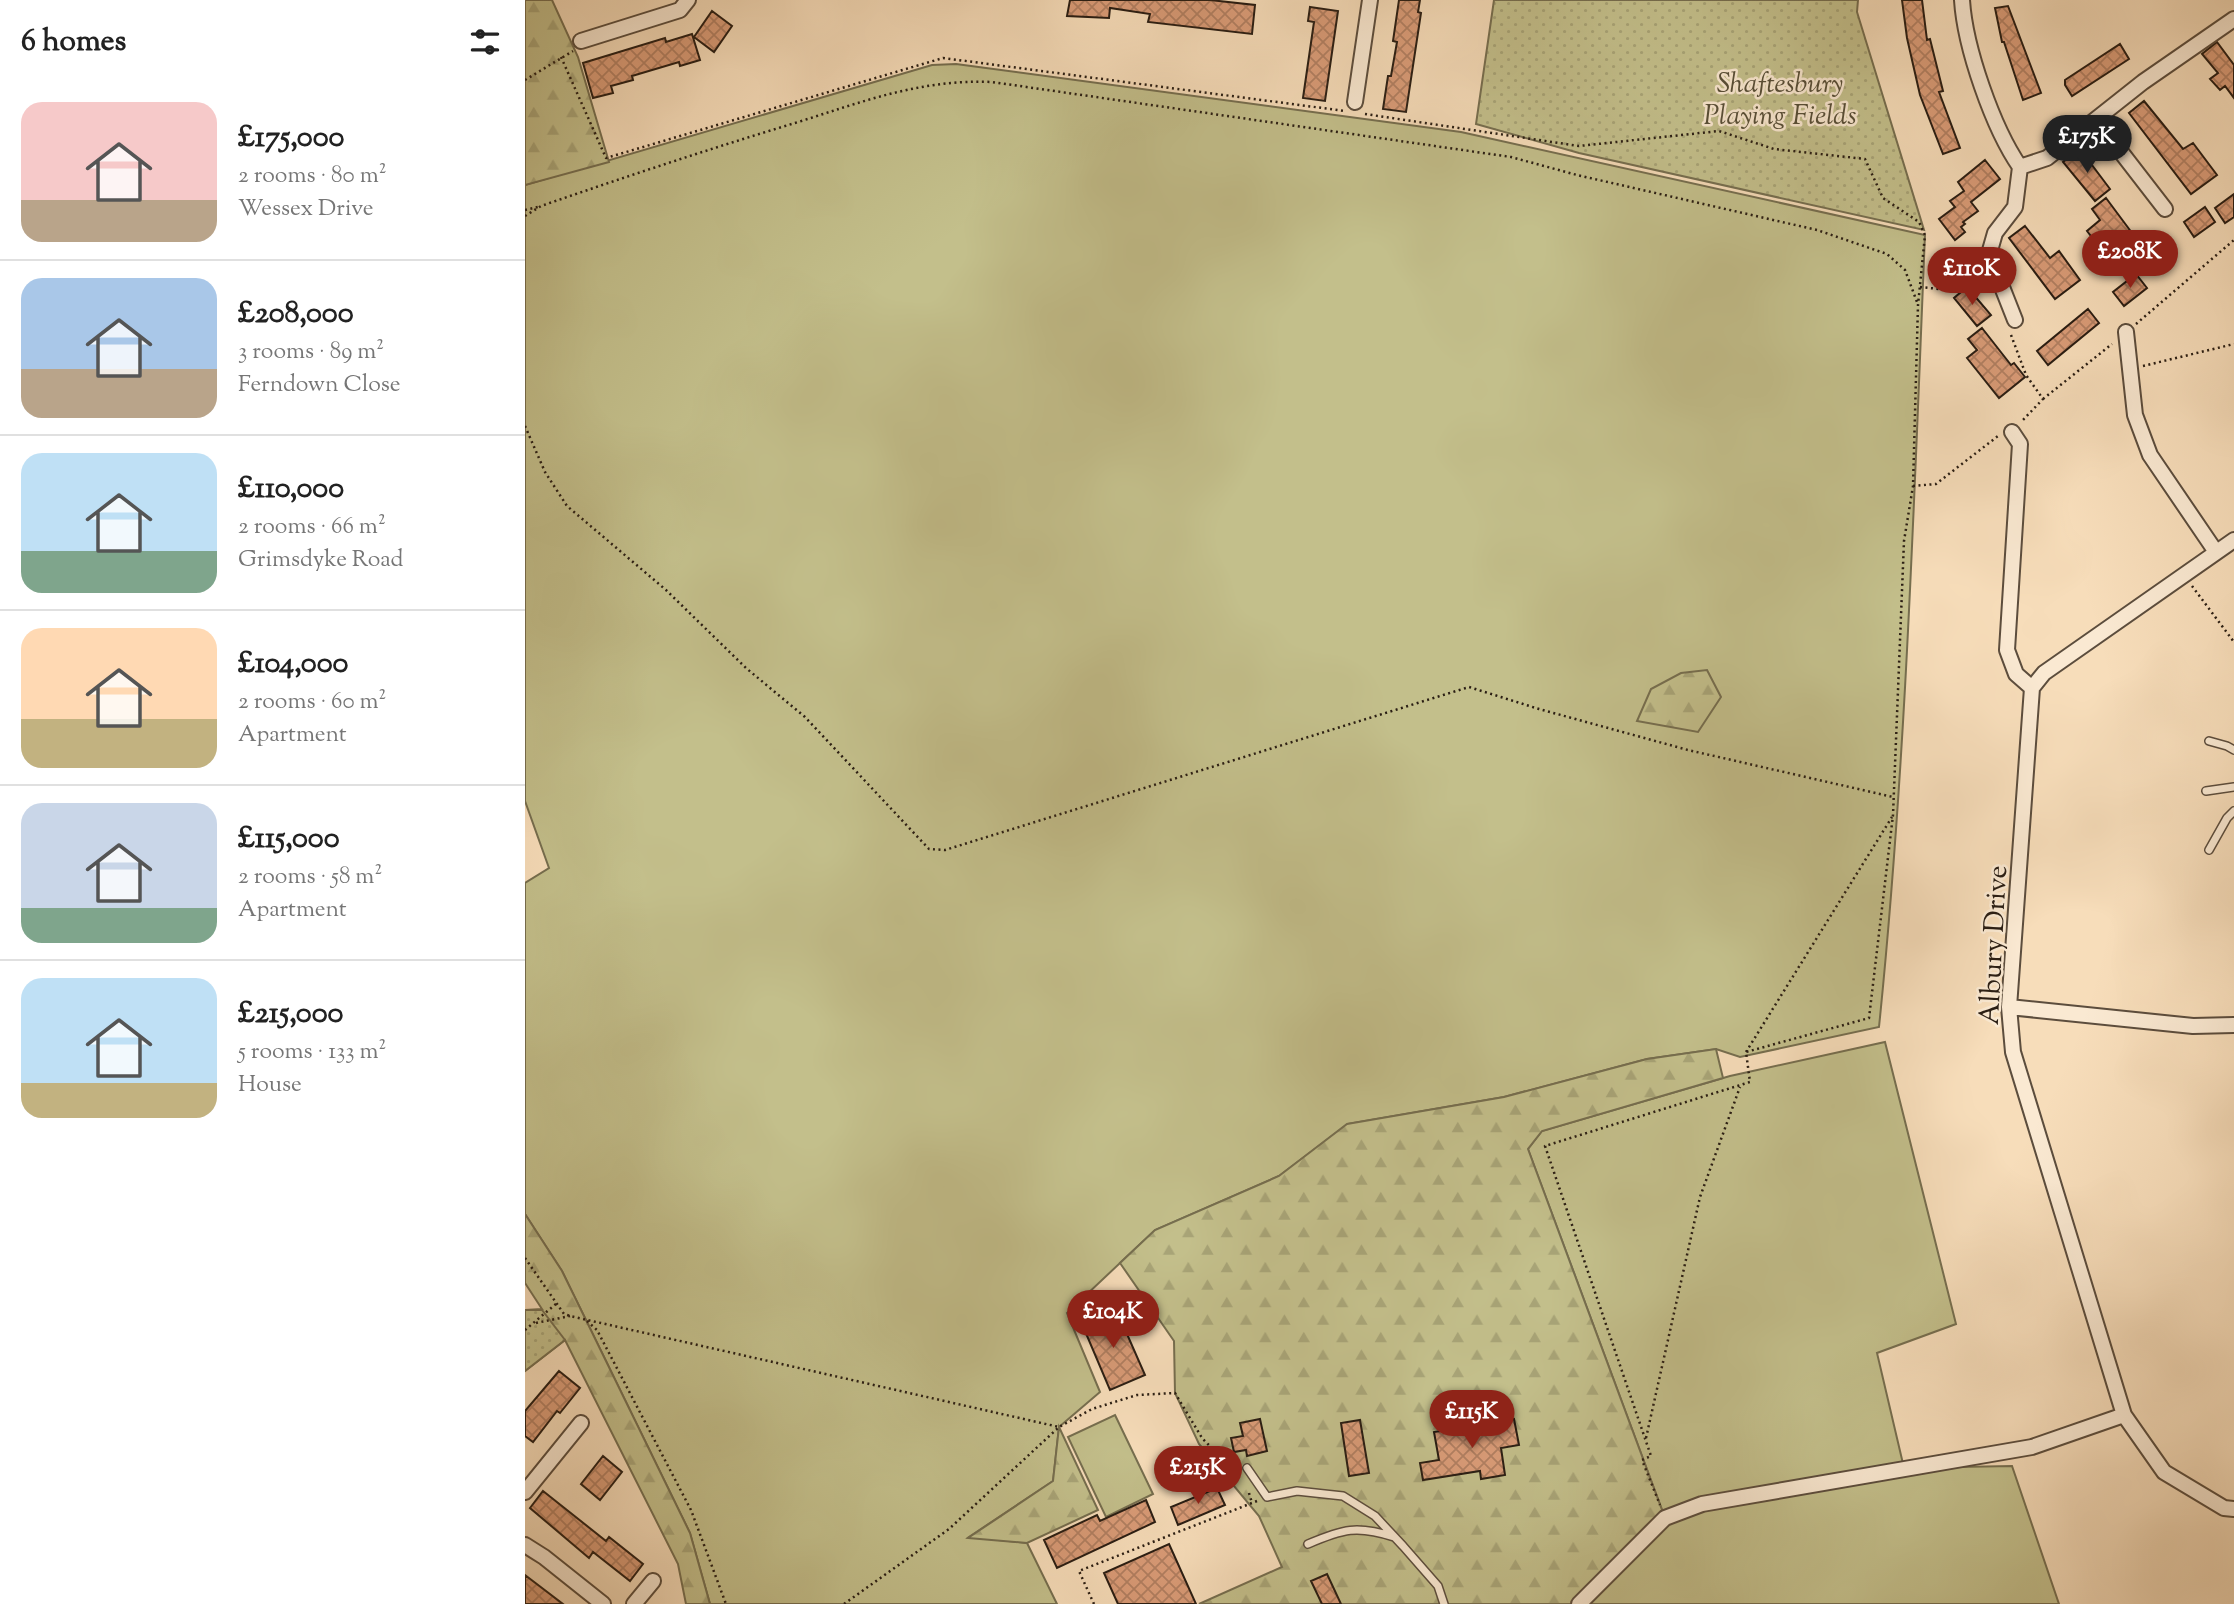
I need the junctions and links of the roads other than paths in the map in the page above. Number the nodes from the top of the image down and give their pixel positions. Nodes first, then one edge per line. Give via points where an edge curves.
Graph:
1 (688, 0) edge
2 (1370, 0) edge
3 (1962, 0) edge
4 (2234, 19) edge
5 (581, 41) dead end
6 (1355, 102) dead end
7 (2097, 121) junction
8 (2020, 167) junction
9 (2165, 209) dead end
10 (2015, 320) road end
11 (2126, 332) road end
12 (2012, 432) road end
13 (2234, 540) edge
14 (2216, 552) junction
15 (2032, 688) junction
16 (2209, 741) dead end
17 (2234, 751) edge
18 (2234, 787) edge
19 (2206, 791) dead end
20 (2234, 811) edge
21 (2209, 850) dead end
22 (2010, 1007) junction
23 (2234, 1025) edge
24 (2124, 1415) junction
25 (581, 1423) dead end
26 (1247, 1468) dead end
27 (525, 1492) edge
28 (2234, 1509) edge
29 (1395, 1537) junction
30 (1308, 1544) dead end
31 (525, 1545) edge
32 (653, 1581) dead end
33 (603, 1604) edge
34 (634, 1604) edge
35 (1444, 1604) edge
36 (1579, 1604) edge

1 - 5 street via 680,10
2 - 6 street
3 - 8 street via 1976,69 2008,149
4 - 7 street via 2143,82
7 - 8 street via 2047,158
7 - 9 street
8 - 10 street via 2015,207 1995,233 1989,254
11 - 14 street via 2135,415 2150,455
12 - 15 street via 2020,444 2007,650 2016,674
13 - 14 street
14 - 15 street via 2044,673
15 - 22 street, Albury Drive
16 - 17 lane
18 - 19 lane
20 - 21 lane
22 - 23 street via 2193,1026
22 - 24 street, Albury Drive via 2013,1052
24 - 28 street, Albury Drive via 2164,1472 2224,1508
24 - 36 street via 2032,1447 1702,1504 1665,1518
25 - 27 street
26 - 29 lane via 1267,1497 1297,1491 1343,1496 1375,1516
29 - 30 lane via 1368,1529 1335,1532
29 - 35 lane via 1438,1586
31 - 33 street
32 - 34 street

